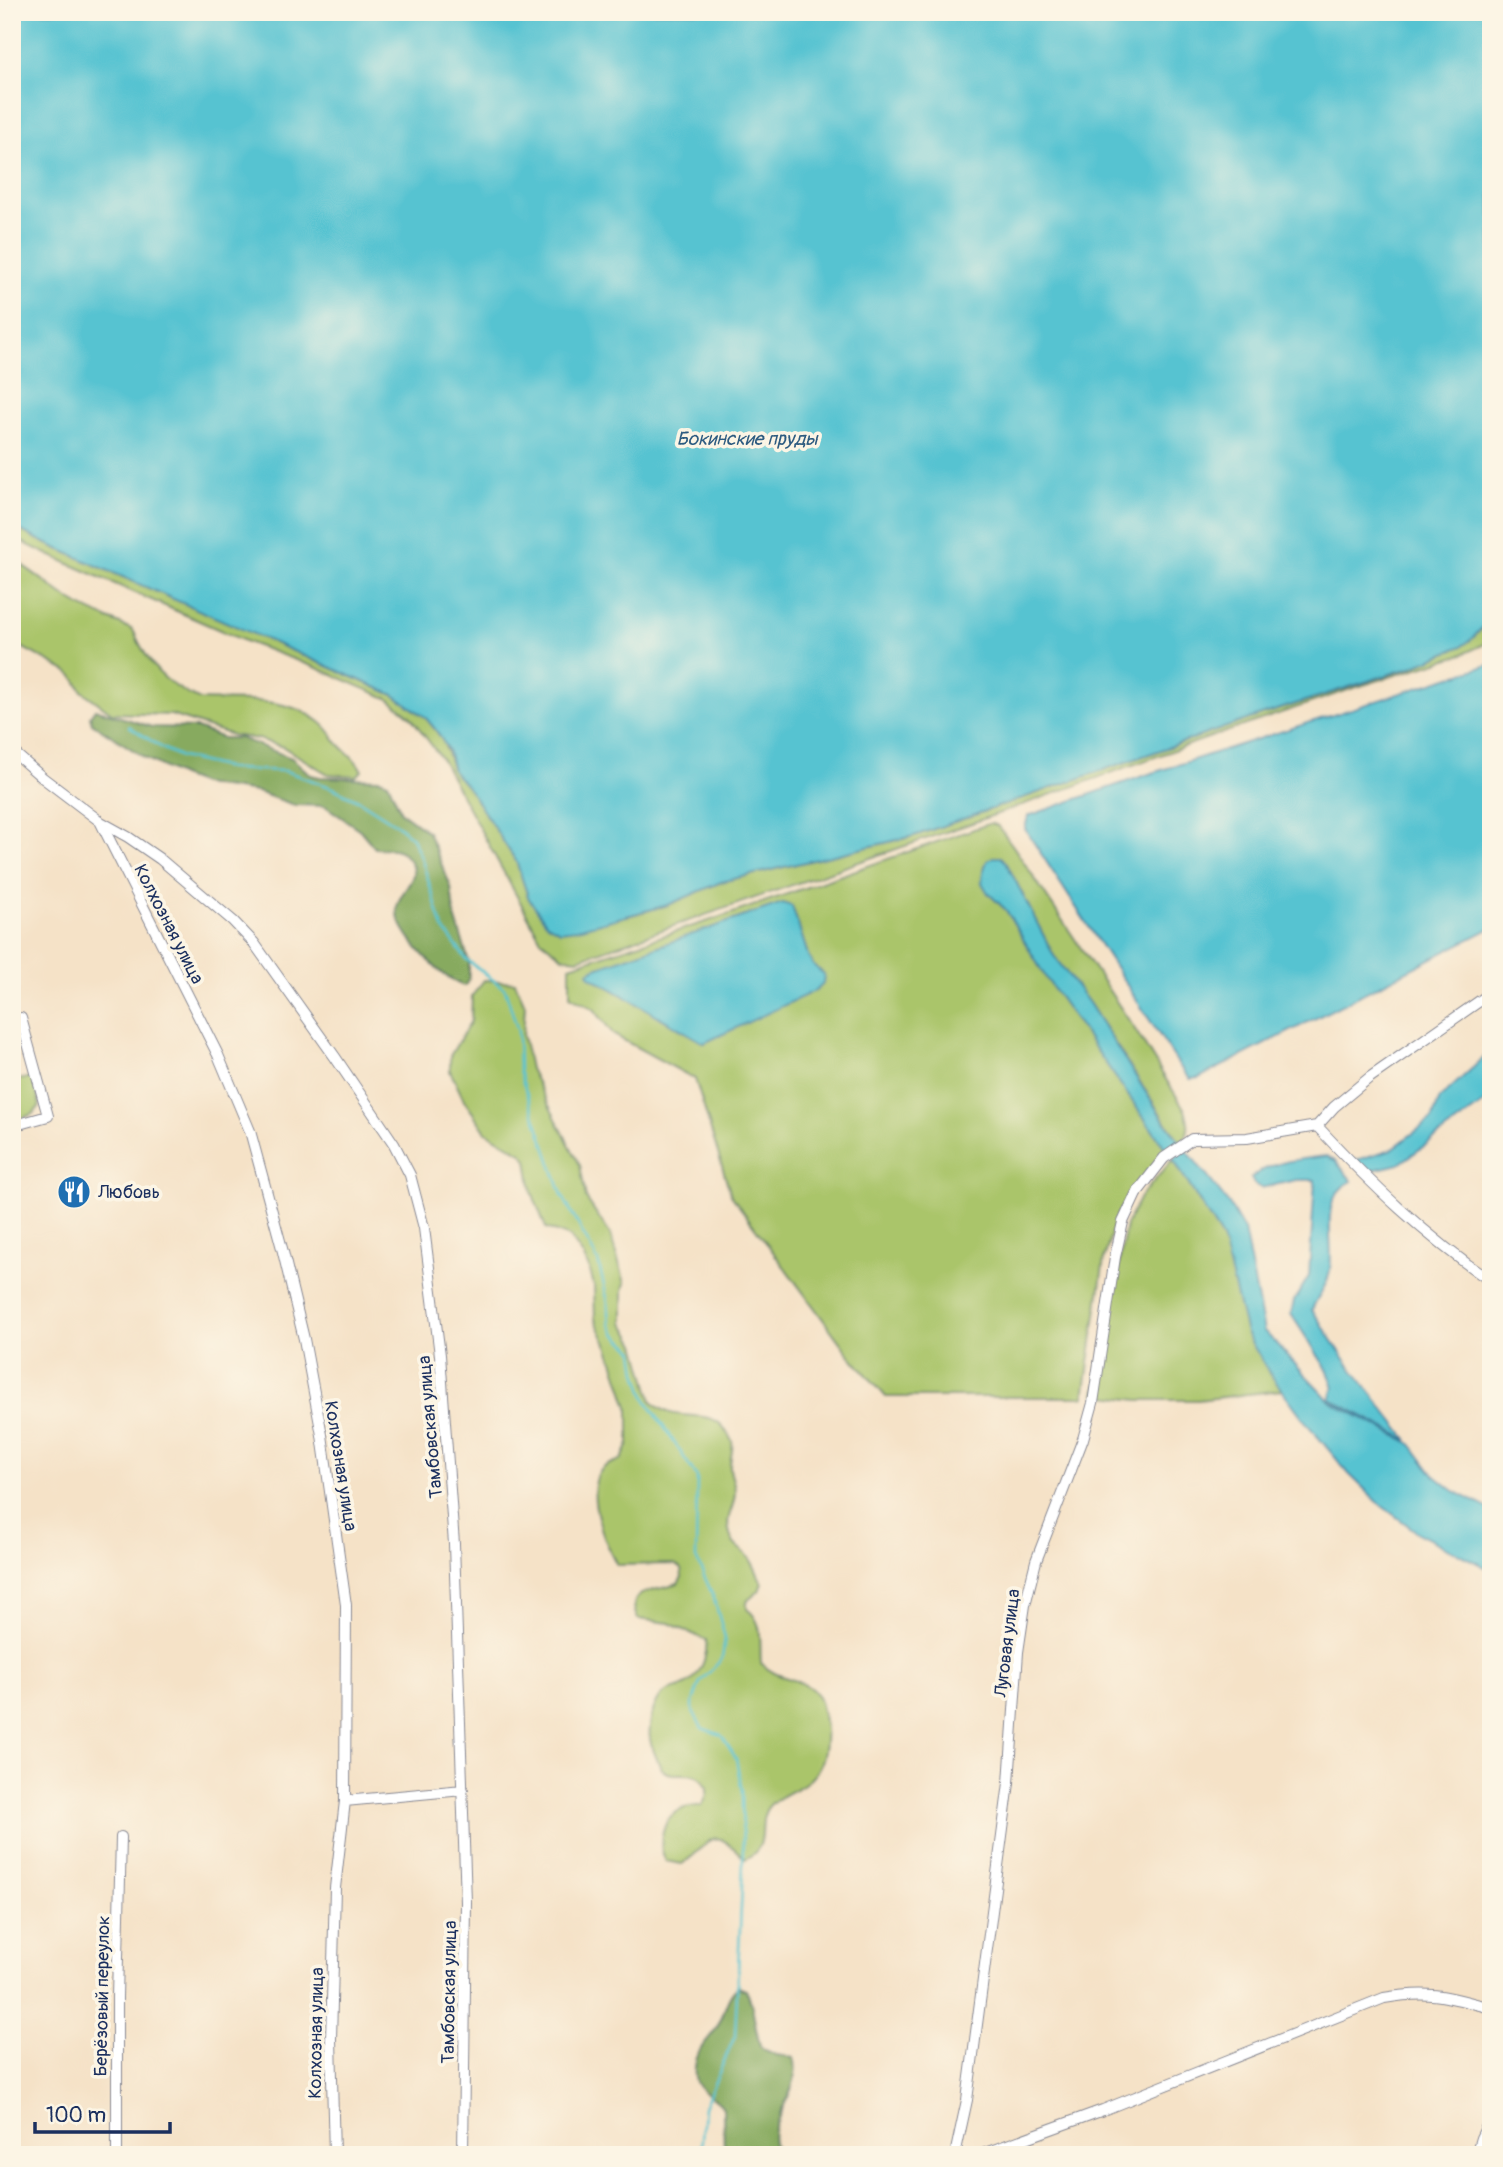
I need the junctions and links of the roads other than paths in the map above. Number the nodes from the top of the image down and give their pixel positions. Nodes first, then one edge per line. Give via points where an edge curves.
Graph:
1 (12, 751) edge
2 (101, 822) junction
3 (1491, 993) edge
4 (21, 1018) dead end
5 (12, 1126) edge
6 (1317, 1126) junction
7 (1491, 1281) edge
8 (463, 1790) junction
9 (345, 1801) junction
10 (121, 1837) dead end
11 (1491, 2008) edge
12 (1491, 2118) edge
13 (117, 2155) edge
14 (334, 2155) edge
15 (463, 2155) edge
16 (955, 2155) edge
17 (980, 2155) edge
18 (1476, 2155) edge

1 - 2 street
2 - 8 street, Тамбовская улица via 160,859 254,943 394,1144 410,1175 424,1228 440,1355 454,1544
2 - 9 street, Колхозная улица via 234,1091 250,1131 283,1252 304,1339 346,1605
3 - 6 street via 1369,1078
4 - 5 street via 48,1116
6 - 7 street via 1379,1190
6 - 16 street, Луговая улица via 1247,1138 1192,1139 1164,1157 1122,1222 1093,1403 1036,1561 1025,1605 1009,1783 967,2100
8 - 9 street
8 - 15 street, Тамбовская улица
9 - 14 street, Колхозная улица via 335,1888
10 - 13 street, Берёзовый переулок
11 - 17 street via 1429,1993 1384,1998
12 - 18 street

